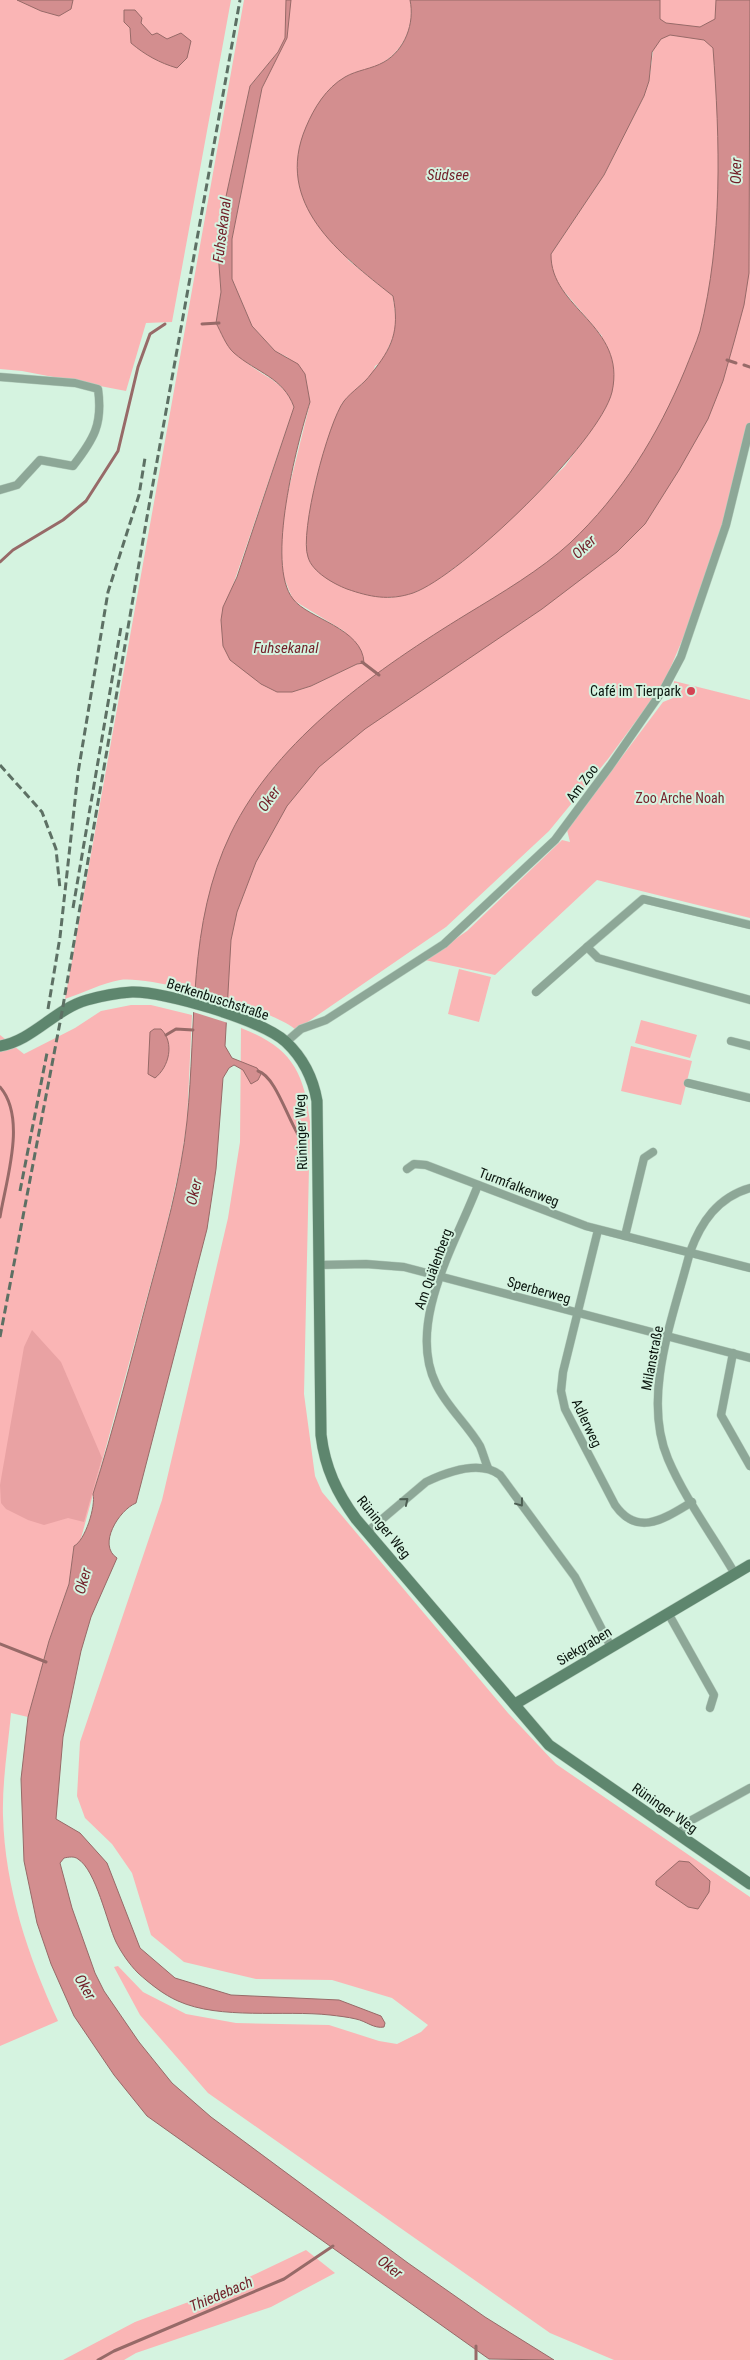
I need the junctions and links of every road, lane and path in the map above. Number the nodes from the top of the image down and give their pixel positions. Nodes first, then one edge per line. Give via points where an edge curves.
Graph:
1 (0, 377) edge
2 (750, 427) edge
3 (0, 490) edge
4 (750, 925) edge
5 (587, 947) junction
6 (536, 992) dead end
7 (750, 1000) edge
8 (731, 1041) dead end
9 (286, 1042) junction
10 (0, 1046) edge
11 (750, 1046) edge
12 (688, 1083) dead end
13 (750, 1098) edge
14 (653, 1152) dead end
15 (407, 1169) dead end
16 (478, 1185) junction
17 (750, 1188) edge
18 (598, 1230) junction
19 (625, 1236) junction
20 (690, 1252) junction
21 (319, 1265) junction
22 (750, 1268) edge
23 (441, 1276) junction
24 (577, 1314) junction
25 (668, 1337) junction
26 (733, 1353) junction
27 (750, 1358) edge
28 (750, 1466) edge
29 (488, 1468) junction
30 (692, 1502) junction
31 (367, 1532) junction
32 (750, 1565) edge
33 (735, 1574) junction
34 (668, 1613) junction
35 (611, 1647) junction
36 (515, 1704) junction
37 (710, 1708) dead end
38 (750, 1788) edge
39 (678, 1835) junction
40 (750, 1884) edge

1 - 3 street via 98,389 102,411 90,444 73,466 40,460 16,485
2 - 9 street, Am Zoo via 726,525 681,657 665,687 610,766 554,840 444,944 326,1020 301,1029
4 - 5 street via 643,899
5 - 6 street
5 - 7 street via 598,958
8 - 11 street
9 - 10 street, Berkenbuschstraße via 242,1019 179,1000 132,992 86,1000 18,1040
9 - 21 street, Rüninger Weg via 301,1058 317,1101
12 - 13 street
14 - 19 street via 644,1158
15 - 16 street, Turmfalkenweg via 414,1164 426,1165
16 - 18 street, Turmfalkenweg
16 - 23 street, Am Quälenberg
17 - 20 street, Milanstraße via 731,1196 708,1216
18 - 19 street, Turmfalkenweg
18 - 24 street, Adlerweg
19 - 20 street, Turmfalkenweg
20 - 22 street, Turmfalkenweg
20 - 25 street, Milanstraße
21 - 23 street, Sperberweg via 386,1264
21 - 31 street, Rüninger Weg via 323,1448 340,1496
23 - 24 street, Sperberweg
23 - 29 street, Am Quälenberg via 427,1326 430,1369 441,1392 480,1447
24 - 25 street, Sperberweg
24 - 30 street, Adlerweg via 563,1372 562,1400 614,1506 628,1519 651,1523
25 - 26 street, Sperberweg
25 - 30 street, Milanstraße via 657,1391 658,1419 668,1460
26 - 27 street, Sperberweg
26 - 28 street via 721,1415
31 -> 29 street via 426,1482 476,1467
29 -> 35 street, Am Quälenberg via 500,1475 575,1577
30 - 33 street, Milanstraße
31 - 36 street, Rüninger Weg
32 - 33 street, Siekgraben
33 - 34 street, Siekgraben
34 - 35 street, Siekgraben
34 - 37 street via 714,1695
35 - 36 street, Siekgraben
36 - 39 street, Rüninger Weg via 549,1744
38 - 39 street via 690,1822
39 - 40 street, Rüninger Weg

